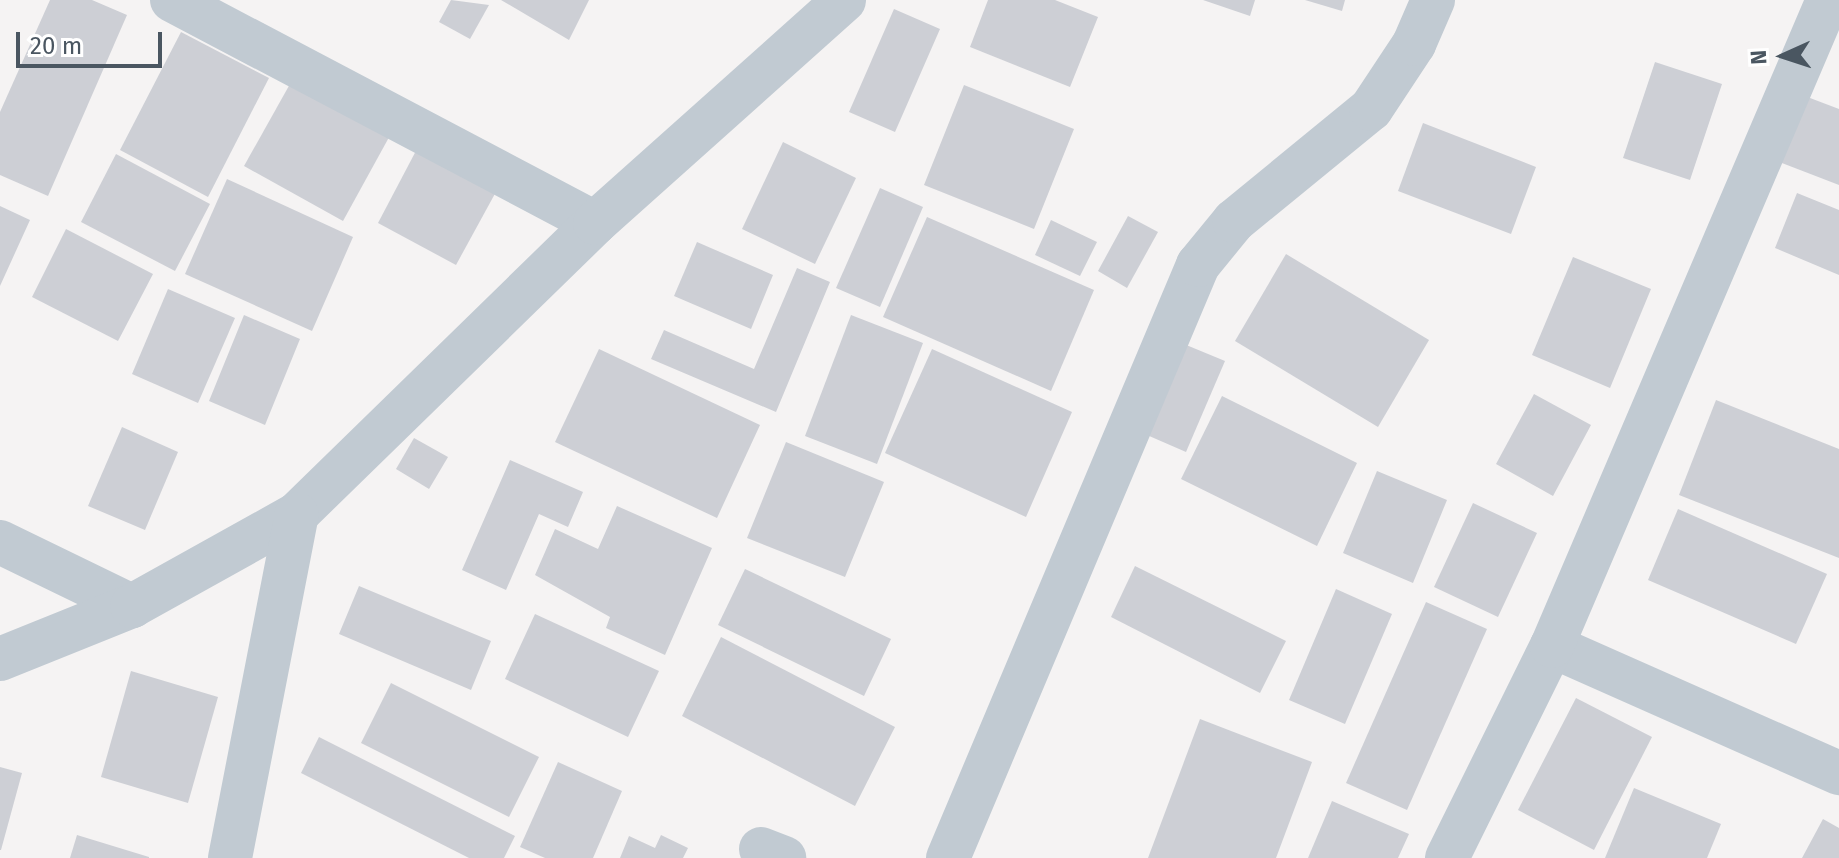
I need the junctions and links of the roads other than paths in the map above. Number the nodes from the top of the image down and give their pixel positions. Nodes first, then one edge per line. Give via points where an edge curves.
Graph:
1 (172, 0) edge
2 (844, 0) edge
3 (1433, 0) edge
4 (1824, 7) edge
5 (595, 223) junction
6 (297, 514) junction
7 (0, 542) edge
8 (132, 606) junction
9 (1552, 646) junction
10 (0, 659) edge
11 (1839, 773) edge
12 (230, 858) edge
13 (948, 858) edge
14 (1447, 858) edge

1 - 5 street
2 - 5 street
3 - 13 street via 1414,44 1371,109 1234,221 1198,265
4 - 9 street
5 - 6 street
6 - 8 street
6 - 12 street
7 - 8 street
8 - 10 street
9 - 11 street
9 - 14 street

